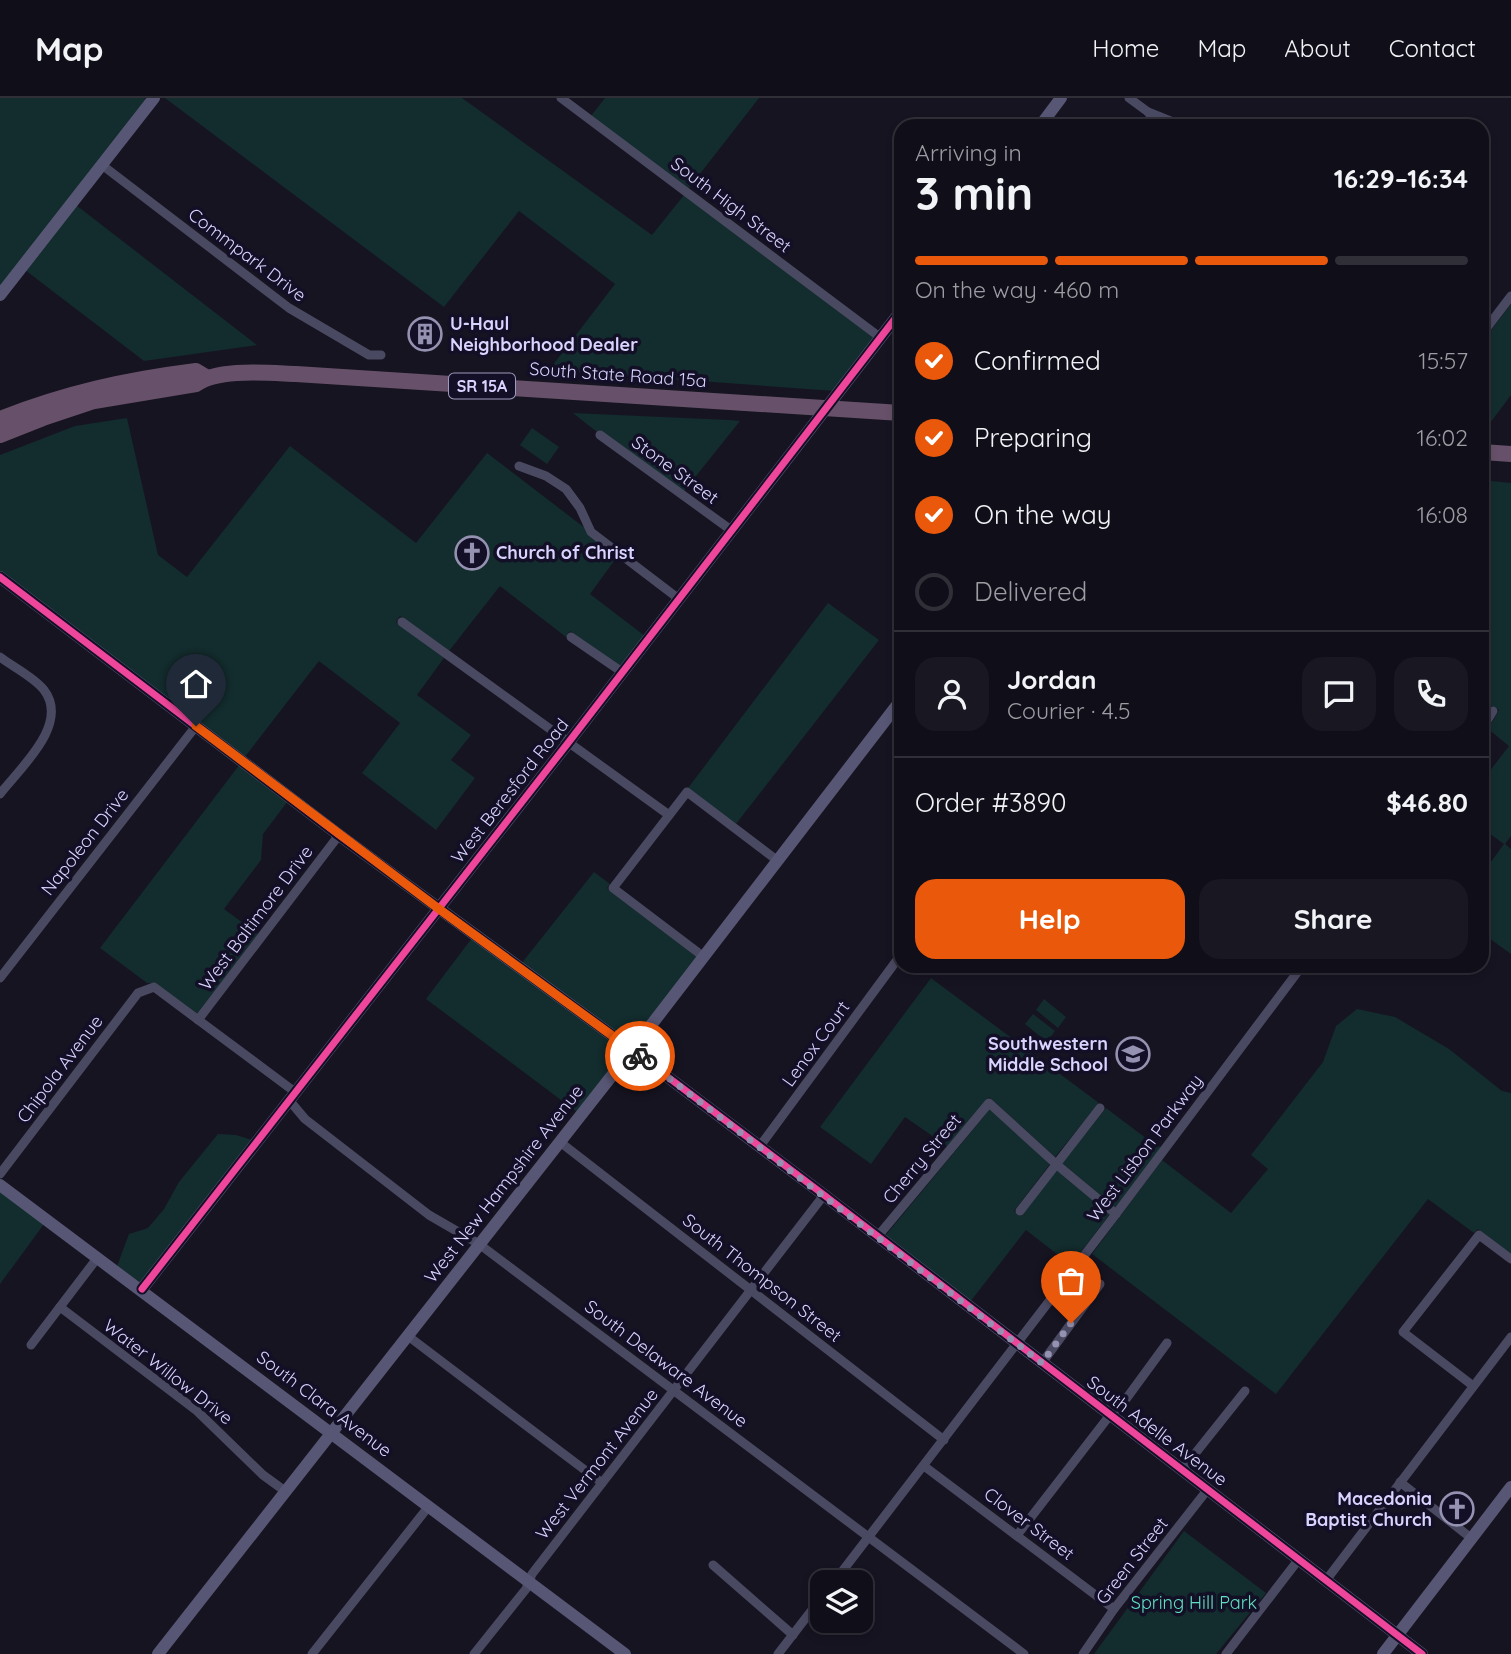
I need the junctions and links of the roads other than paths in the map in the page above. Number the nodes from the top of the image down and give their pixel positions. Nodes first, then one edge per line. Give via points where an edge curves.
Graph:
1 (154, 98) edge
2 (561, 98) edge
3 (1061, 98) edge
4 (1129, 98) edge
5 (1148, 112) junction
6 (1045, 119) edge
7 (1153, 119) edge
8 (1166, 119) edge
9 (102, 165) junction
10 (0, 295) edge
11 (1511, 296) edge
12 (894, 320) edge
13 (1489, 325) edge
14 (881, 338) junction
15 (381, 355) dead end
16 (175, 373) junction
17 (206, 377) junction
18 (79, 406) junction
19 (828, 409) junction
20 (894, 414) edge
21 (0, 419) edge
22 (0, 435) edge
23 (600, 435) dead end
24 (1489, 452) edge
25 (1511, 454) edge
26 (519, 466) dead end
27 (731, 530) junction
28 (0, 578) edge
29 (679, 599) junction
30 (402, 622) dead end
31 (571, 637) dead end
32 (0, 657) edge
33 (622, 672) junction
34 (894, 709) edge
35 (1493, 711) dead end
36 (1489, 718) edge
37 (196, 726) junction
38 (568, 743) junction
39 (0, 794) edge
40 (670, 815) junction
41 (339, 835) junction
42 (778, 861) junction
43 (439, 909) junction
44 (704, 957) junction
45 (894, 964) edge
46 (1297, 973) edge
47 (0, 978) edge
48 (148, 988) joint
49 (198, 1020) junction
50 (632, 1049) junction
51 (292, 1096) junction
52 (1100, 1108) dead end
53 (560, 1142) junction
54 (760, 1146) junction
55 (1055, 1164) junction
56 (0, 1174) edge
57 (0, 1185) edge
58 (824, 1195) junction
59 (1020, 1211) dead end
60 (1116, 1213) junction
61 (878, 1236) junction
62 (480, 1244) junction
63 (98, 1257) junction
64 (1511, 1259) edge
65 (1100, 1284) dead end
66 (142, 1289) junction
67 (751, 1289) junction
68 (60, 1307) junction
69 (408, 1336) junction
70 (1511, 1337) edge
71 (1167, 1343) dead end
72 (1017, 1344) junction
73 (31, 1345) dead end
74 (1042, 1363) junction
75 (1472, 1385) junction
76 (674, 1390) junction
77 (1245, 1391) dead end
78 (1110, 1415) junction
79 (332, 1432) junction
80 (944, 1440) junction
81 (924, 1466) junction
82 (1182, 1470) junction
83 (1400, 1482) junction
84 (602, 1483) junction
85 (1511, 1487) edge
86 (1208, 1489) junction
87 (285, 1491) junction
88 (429, 1506) junction
89 (1018, 1534) junction
90 (869, 1537) junction
91 (1471, 1538) junction
92 (1300, 1559) junction
93 (713, 1565) dead end
94 (843, 1570) edge
95 (1327, 1579) junction
96 (529, 1581) junction
97 (1114, 1609) junction
98 (810, 1613) edge
99 (1398, 1634) junction
100 (793, 1635) junction
101 (158, 1654) edge
102 (312, 1654) edge
103 (474, 1654) edge
104 (625, 1654) edge
105 (778, 1654) edge
106 (1024, 1654) edge
107 (1083, 1654) edge
108 (1226, 1654) edge
109 (1383, 1654) edge
110 (1422, 1654) edge

1 - 9 street
2 - 14 street, South High Street
3 - 6 street
4 - 5 street
5 - 7 street
5 - 8 street
9 - 10 street
9 - 15 street, Commpark Drive via 289,308 369,355
11 - 13 street
12 - 14 street, West Beresford Road
14 - 19 street, West Beresford Road
16 - 17 highway, South State Road 15a / SR 15A via 196,371
16 - 18 highway via 170,381 93,397
16 - 21 highway, South State Road 15a / SR 15A via 99,386
17 - 18 highway, South State Road 15a / SR 15A via 195,384
17 - 19 highway, South State Road 15a / SR 15A via 296,374
18 - 22 highway, South State Road 15a / SR 15A
19 - 20 highway, South State Road 15a / SR 15A
19 - 27 street, West Beresford Road
23 - 27 street, Stone Street
24 - 25 highway
26 - 29 street via 566,489 591,532
27 - 29 street, West Beresford Road
28 - 37 street, South Adelle Avenue
29 - 33 street, West Beresford Road
30 - 38 street
31 - 33 street
32 - 39 street via 44,689 53,714 47,734
33 - 38 street, West Beresford Road
34 - 42 street, West New Hampshire Avenue
35 - 36 street
37 - 41 street, South Adelle Avenue
37 - 47 street, Napoleon Drive
38 - 40 street
38 - 43 street, West Beresford Road
40 - 42 street via 687,792
40 - 44 street via 612,888
41 - 43 street, South Adelle Avenue
41 - 49 street, West Baltimore Drive
42 - 44 street, West New Hampshire Avenue
43 - 50 street, South Adelle Avenue
43 - 51 street, West Beresford Road
44 - 50 street, West New Hampshire Avenue
45 - 54 street, Lenox Court
46 - 60 street, West Lisbon Parkway
48 - 49 street, South Delaware Avenue via 154,987
48 - 56 street, Chipola Avenue via 138,993
49 - 51 street, South Delaware Avenue
50 - 53 street, West New Hampshire Avenue
50 - 54 street, South Adelle Avenue
51 - 62 street, South Delaware Avenue via 305,1119 429,1215
51 - 66 street, West Beresford Road
52 - 55 street
53 - 62 street, West New Hampshire Avenue
53 - 67 street, South Thompson Street
54 - 58 street, South Adelle Avenue
55 - 59 street
55 - 60 street
55 - 61 street, Cherry Street via 989,1103
57 - 63 street, South Clara Avenue
58 - 61 street, South Adelle Avenue
58 - 67 street, West Vermont Avenue
60 - 72 street, West Lisbon Parkway
61 - 72 street, South Adelle Avenue
62 - 69 street, West New Hampshire Avenue
62 - 76 street, South Delaware Avenue
63 - 66 street, South Clara Avenue
63 - 68 street
64 - 75 street via 1479,1235 1403,1332
65 - 74 street
66 - 79 street, South Clara Avenue
67 - 76 street, West Vermont Avenue
67 - 80 street, South Thompson Street
68 - 73 street
68 - 87 street, Water Willow Drive via 197,1411
69 - 79 street, West New Hampshire Avenue
69 - 84 street
70 - 75 street
71 - 78 street
72 - 74 street, South Adelle Avenue
72 - 80 street, West Lisbon Parkway
74 - 78 street, South Adelle Avenue
75 - 83 street
76 - 84 street, West Vermont Avenue
76 - 90 street, South Delaware Avenue
77 - 82 street
78 - 82 street, South Adelle Avenue
78 - 89 street
79 - 87 street, West New Hampshire Avenue
79 - 88 street, South Clara Avenue
80 - 81 street, West Lisbon Parkway
81 - 89 street, Clover Street
81 - 90 street, West Lisbon Parkway
82 - 86 street, South Adelle Avenue
83 - 91 street
83 - 95 street
84 - 96 street, West Vermont Avenue
85 - 91 street
86 - 92 street, South Adelle Avenue
86 - 97 street, Green Street
87 - 101 street, West New Hampshire Avenue
88 - 96 street, South Clara Avenue
88 - 102 street
89 - 97 street, Clover Street
90 - 94 street, West Lisbon Parkway
90 - 106 street, South Delaware Avenue
91 - 99 street
92 - 95 street, South Adelle Avenue
92 - 108 street
93 - 100 street
95 - 99 street, South Adelle Avenue
96 - 103 street, West Vermont Avenue
96 - 104 street, South Clara Avenue
97 - 107 street, Green Street
98 - 100 street
99 - 109 street
99 - 110 street, South Adelle Avenue
100 - 105 street

